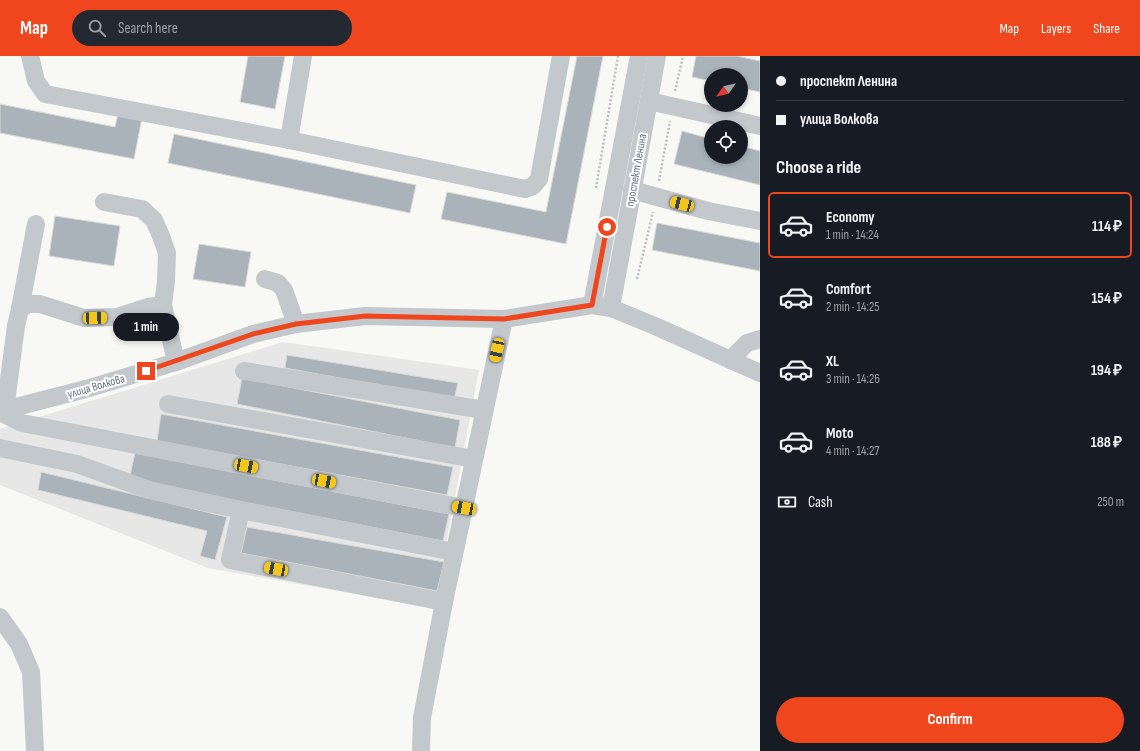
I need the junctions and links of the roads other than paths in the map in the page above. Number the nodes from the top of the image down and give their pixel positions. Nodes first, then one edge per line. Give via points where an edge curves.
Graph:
1 (30, 56) edge
2 (303, 56) edge
3 (561, 56) edge
4 (639, 56) edge
5 (657, 56) edge
6 (649, 101) junction
7 (760, 126) edge
8 (288, 140) junction
9 (632, 190) junction
10 (104, 202) dead end
11 (760, 221) edge
12 (36, 224) dead end
13 (265, 279) dead end
14 (163, 304) junction
15 (592, 305) junction
16 (611, 308) junction
17 (20, 309) junction
18 (504, 319) junction
19 (296, 324) junction
20 (760, 339) edge
21 (730, 360) junction
22 (176, 362) junction
23 (244, 371) dead end
24 (760, 373) edge
25 (168, 404) dead end
26 (484, 410) junction
27 (2, 411) edge
28 (0, 448) edge
29 (474, 459) junction
30 (464, 508) junction
31 (240, 510) junction
32 (454, 552) junction
33 (444, 602) junction
34 (0, 616) edge
35 (35, 751) edge
36 (421, 751) edge

1 - 8 street via 36,81 45,94
2 - 8 street
3 - 8 street via 539,179 525,189
4 - 15 street, проспект Ленина
5 - 6 street, проспект Ленина
6 - 7 street
6 - 9 street, проспект Ленина
9 - 11 street via 708,211
9 - 16 street, проспект Ленина
10 - 14 street via 142,209 154,220 167,253
12 - 17 street
13 - 19 street via 278,283 284,290
14 - 17 street via 117,317 84,318 40,304 28,304
14 - 22 street
15 - 16 street, улица Волкова
15 - 18 street, улица Волкова
16 - 21 street, улица Волкова
17 - 27 street
18 - 19 street, улица Волкова via 365,316
18 - 26 street
19 - 22 street, улица Волкова via 253,334
20 - 21 street via 747,343
21 - 24 street, улица Волкова
22 - 27 street, улица Волкова
23 - 26 street
25 - 29 street
26 - 29 street
27 - 30 street via 22,423
28 - 31 street via 77,464 149,490
29 - 30 street
30 - 32 street
31 - 32 street
31 - 33 street via 230,560
32 - 33 street
33 - 36 street via 422,718
34 - 35 street via 19,644 31,672

